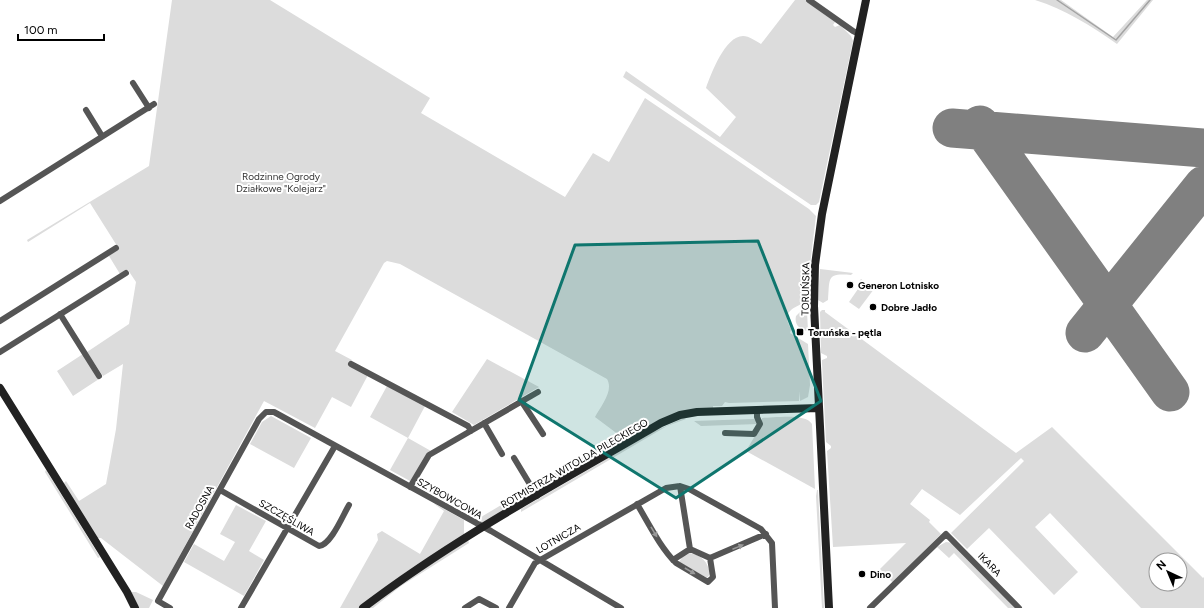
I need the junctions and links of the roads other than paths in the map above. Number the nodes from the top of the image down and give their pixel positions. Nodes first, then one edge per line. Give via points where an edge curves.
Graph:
1 (809, 0) edge
2 (866, 0) edge
3 (860, 34) junction
4 (133, 83) dead end
5 (86, 110) dead end
6 (102, 136) junction
7 (0, 201) edge
8 (116, 248) dead end
9 (126, 274) dead end
10 (60, 314) junction
11 (0, 321) edge
12 (0, 352) edge
13 (351, 364) dead end
14 (100, 376) dead end
15 (0, 388) edge
16 (538, 392) dead end
17 (522, 402) junction
18 (819, 408) junction
19 (757, 410) junction
20 (266, 412) joint
21 (484, 423) junction
22 (471, 431) junction
23 (725, 433) dead end
24 (543, 434) dead end
25 (335, 446) junction
26 (502, 454) dead end
27 (514, 458) dead end
28 (680, 486) junction
29 (410, 487) junction
30 (220, 490) junction
31 (538, 496) junction
32 (637, 504) junction
33 (349, 505) dead end
34 (484, 528) junction
35 (286, 529) junction
36 (766, 534) junction
37 (690, 549) junction
38 (710, 558) junction
39 (673, 560) junction
40 (539, 561) junction
41 (135, 608) edge
42 (170, 608) edge
43 (241, 608) edge
44 (363, 608) edge
45 (465, 608) edge
46 (496, 608) edge
47 (509, 608) edge
48 (622, 608) edge
49 (775, 608) edge
50 (829, 608) edge
51 (870, 608) edge
52 (1019, 608) edge

1 - 3 street via 852,32
2 - 3 street, TORUŃSKA
3 - 18 street, TORUŃSKA via 822,214 815,265 813,300
4 - 6 street via 152,106
5 - 6 street
6 - 7 street
8 - 11 street
9 - 10 street
10 - 12 street
10 - 14 street
13 - 22 street via 468,426
15 - 41 street
16 - 17 street
17 - 21 street
17 - 24 street
18 - 19 street, ROTMISTRZA WITOLDA PILECKIEGO
18 - 50 street, TORUŃSKA
19 - 23 street via 760,424 754,434
19 - 31 street, ROTMISTRZA WITOLDA PILECKIEGO via 680,415 661,423
20 - 25 street, SZYBOWCOWA via 274,412
20 - 30 street, RADOSNA via 259,418
21 - 22 street
21 - 26 street
22 - 29 street via 429,455
25 - 29 street, SZYBOWCOWA
25 - 35 street
27 - 31 street
28 - 32 street, LOTNICZA via 666,488
28 - 36 street
28 - 37 street
29 - 34 street, SZYBOWCOWA
30 - 35 street, SZCZĘŚLIWA
30 - 42 street, RADOSNA via 158,601
31 - 34 street, ROTMISTRZA WITOLDA PILECKIEGO
32 -> 39 street
32 - 40 street, LOTNICZA
33 - 35 street, SZCZĘŚLIWA via 324,546 315,545
34 - 40 street, SZYBOWCOWA
34 - 44 street, ROTMISTRZA WITOLDA PILECKIEGO via 418,567
35 - 43 street
38 -> 36 street
36 - 49 street via 772,543
37 - 38 street
37 - 39 street
39 -> 38 street via 708,582 713,577
40 - 47 street, LOTNICZA
40 - 48 street, SZYBOWCOWA
45 - 46 street via 479,599
51 - 52 street, IKARA via 946,534

